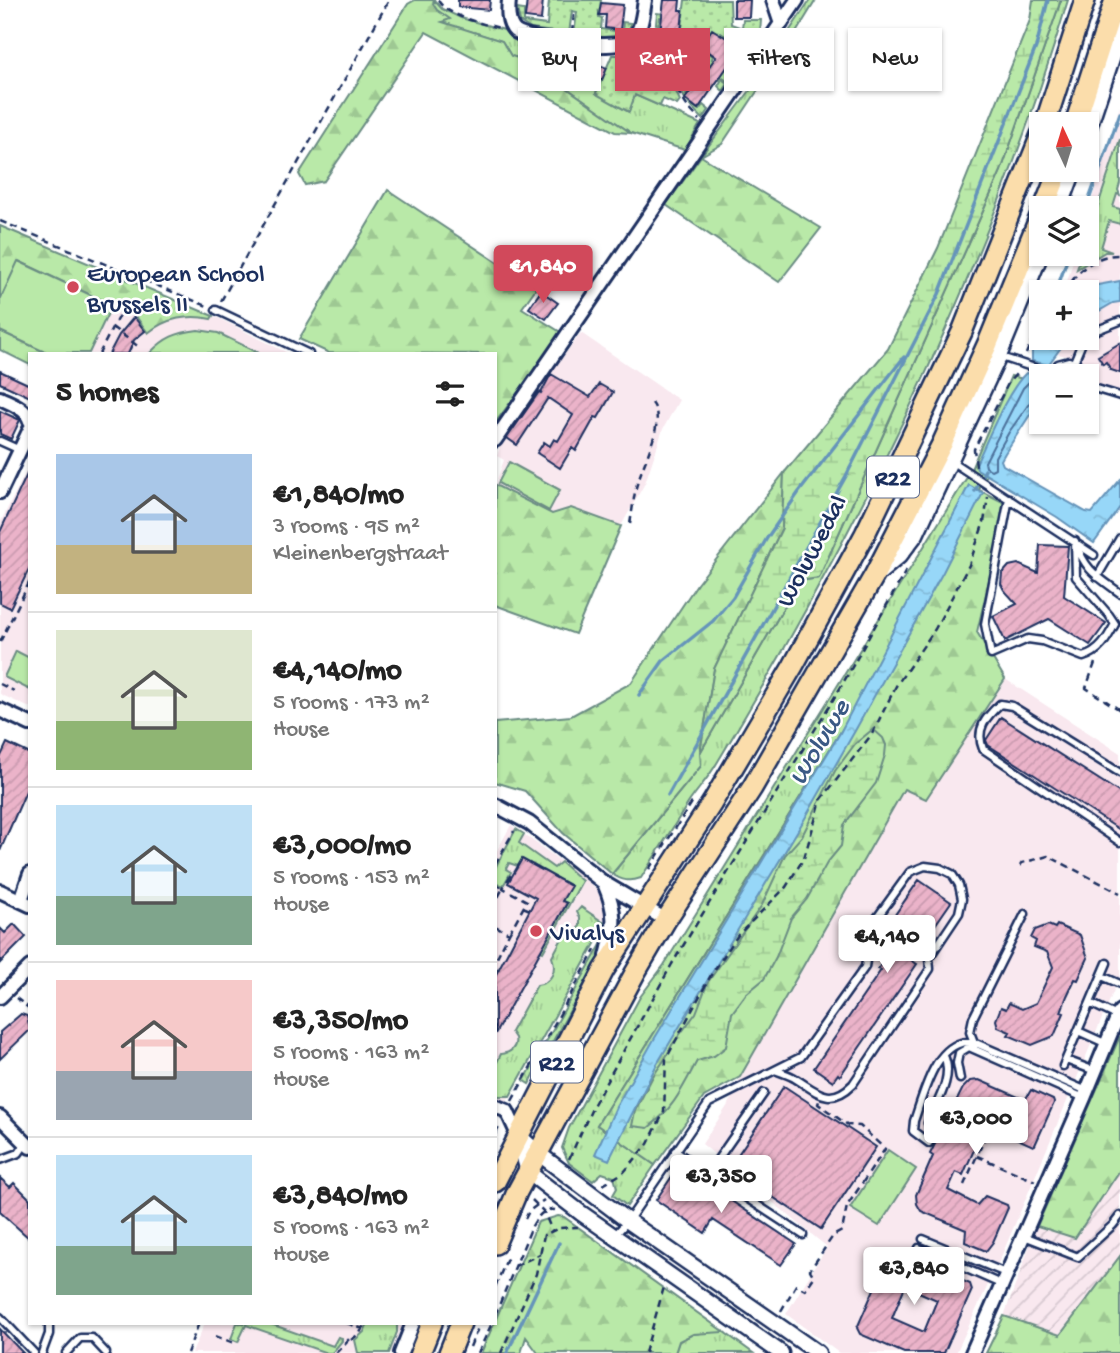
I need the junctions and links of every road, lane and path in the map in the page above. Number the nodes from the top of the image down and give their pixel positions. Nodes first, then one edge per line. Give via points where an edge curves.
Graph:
1 (389, 0) edge
2 (438, 0) edge
3 (509, 0) edge
4 (645, 0) edge
5 (773, 0) edge
6 (797, 0) edge
7 (1085, 0) edge
8 (1115, 0) edge
9 (574, 13) dead end
10 (781, 24) junction
11 (573, 28) edge
12 (506, 29) dead end
13 (1120, 31) edge
14 (678, 91) edge
15 (1049, 112) edge
16 (1079, 112) edge
17 (1093, 112) edge
18 (703, 122) dead end
19 (1029, 165) edge
20 (0, 221) edge
21 (1029, 243) edge
22 (1120, 255) edge
23 (1035, 266) edge
24 (1072, 280) edge
25 (216, 310) junction
26 (118, 315) dead end
27 (1120, 321) edge
28 (112, 327) junction
29 (1099, 330) edge
30 (139, 346) dead end
31 (1030, 350) edge
32 (1079, 350) edge
33 (100, 352) edge
34 (305, 352) edge
35 (998, 356) junction
36 (1074, 362) junction
37 (1058, 364) edge
38 (1076, 364) edge
39 (1025, 365) junction
40 (1029, 366) edge
41 (1099, 390) edge
42 (1120, 396) edge
43 (0, 398) edge
44 (652, 403) dead end
45 (28, 415) edge
46 (28, 433) edge
47 (497, 437) edge
48 (0, 441) edge
49 (20, 450) junction
50 (951, 461) junction
51 (974, 476) junction
52 (990, 486) junction
53 (0, 492) edge
54 (1009, 499) junction
55 (630, 524) dead end
56 (1120, 538) edge
57 (1075, 541) junction
58 (1094, 555) dead end
59 (909, 564) dead end
60 (874, 576) junction
61 (1097, 577) junction
62 (28, 585) edge
63 (1120, 593) edge
64 (0, 642) edge
65 (1101, 645) junction
66 (0, 684) edge
67 (14, 691) dead end
68 (0, 710) edge
69 (1120, 710) edge
70 (28, 723) edge
71 (1120, 773) edge
72 (697, 795) dead end
73 (497, 806) edge
74 (516, 827) dead end
75 (1120, 842) edge
76 (497, 860) edge
77 (1020, 866) dead end
78 (513, 871) dead end
79 (644, 876) dead end
80 (604, 883) junction
81 (497, 885) edge
82 (503, 888) junction
83 (0, 891) edge
84 (1120, 893) edge
85 (497, 899) edge
86 (25, 902) edge
87 (523, 907) junction
88 (645, 907) junction
89 (530, 910) dead end
90 (1026, 914) dead end
91 (666, 920) junction
92 (497, 927) edge
93 (509, 933) junction
94 (598, 945) dead end
95 (497, 957) edge
96 (1107, 963) dead end
97 (28, 969) edge
98 (604, 970) junction
99 (1102, 976) junction
100 (1120, 984) edge
101 (0, 997) edge
102 (16, 998) dead end
103 (1090, 1003) junction
104 (28, 1007) edge
105 (1119, 1014) edge
106 (1078, 1031) junction
107 (974, 1043) junction
108 (1107, 1044) junction
109 (979, 1052) junction
110 (944, 1056) junction
111 (775, 1070) junction
112 (1095, 1072) junction
113 (960, 1079) dead end
114 (520, 1087) dead end
115 (764, 1093) dead end
116 (1086, 1095) junction
117 (818, 1104) dead end
118 (497, 1107) edge
119 (0, 1117) edge
120 (991, 1124) dead end
121 (934, 1131) dead end
122 (518, 1135) junction
123 (929, 1143) dead end
124 (28, 1145) edge
125 (675, 1151) junction
126 (538, 1153) junction
127 (977, 1156) junction
128 (0, 1160) edge
129 (562, 1171) junction
130 (528, 1172) junction
131 (709, 1172) junction
132 (497, 1178) edge
133 (964, 1185) dead end
134 (1046, 1186) junction
135 (594, 1195) junction
136 (531, 1199) dead end
137 (538, 1204) junction
138 (544, 1212) junction
139 (1120, 1216) edge
140 (628, 1222) junction
141 (522, 1224) dead end
142 (581, 1227) dead end
143 (552, 1231) junction
144 (803, 1235) dead end
145 (614, 1236) junction
146 (1024, 1236) junction
147 (923, 1239) dead end
148 (919, 1248) dead end
149 (502, 1249) edge
150 (540, 1254) junction
151 (515, 1266) junction
152 (497, 1276) edge
153 (1005, 1279) junction
154 (664, 1286) dead end
155 (497, 1310) edge
156 (0, 1317) edge
157 (774, 1322) junction
158 (49, 1325) edge
159 (198, 1325) edge
160 (353, 1325) edge
161 (364, 1325) edge
162 (411, 1325) edge
163 (431, 1325) edge
164 (460, 1325) edge
165 (479, 1325) edge
166 (491, 1325) edge
167 (363, 1329) junction
168 (215, 1336) dead end
169 (237, 1344) dead end
170 (34, 1353) edge
171 (42, 1353) edge
172 (65, 1353) edge
173 (106, 1353) edge
174 (187, 1353) edge
175 (336, 1353) edge
176 (401, 1353) edge
177 (420, 1353) edge
178 (449, 1353) edge
179 (468, 1353) edge
180 (478, 1353) edge
181 (501, 1353) edge
182 (645, 1353) edge
183 (781, 1353) edge
184 (818, 1353) edge
185 (972, 1353) edge

1 - 25 path
2 - 12 path via 460,16
3 - 4 street via 509,20 521,35 620,45 637,33
5 - 10 street
6 - 10 street
7 - 15 highway
8 - 16 highway
9 - 11 path
10 - 47 street
13 - 17 main road
14 - 18 path
19 - 88 highway, Woluwedal / R22 via 962,332 865,534 766,712
20 - 25 path
21 - 60 highway, R22 via 943,442
22 - 24 path via 1098,259
23 - 35 main road
25 - 34 lane
26 - 28 path
27 - 29 lane
28 - 30 path
28 - 33 path
31 - 39 path
32 - 36 lane
35 - 39 lane
35 - 50 main road
36 - 37 lane
36 - 38 lane
39 - 40 lane
39 - 51 path via 1009,382 974,449
41 - 42 lane
43 - 45 street
44 - 55 path via 656,407 655,432
46 - 49 street
48 - 49 lane
49 - 53 street
50 - 51 lane
50 - 60 main road via 915,534
51 - 52 lane
52 - 54 lane
52 - 135 path via 969,565 935,629 872,734 821,800 804,858 786,887 738,935 710,975 677,1037 666,1059 664,1112 648,1143 624,1171
54 - 57 lane
54 - 65 lane via 985,624 991,655 1028,639 1083,657 1094,654
56 - 61 lane
57 - 58 lane
57 - 61 lane via 1082,562
57 - 65 lane via 1076,577 1115,624
59 - 129 path via 842,685 672,964
60 - 91 highway, R22 via 752,788
61 - 63 lane
62 - 64 path
65 - 69 path via 1086,688
66 - 67 path
68 - 70 street
71 - 75 lane via 1012,706 1000,704 984,722 979,737 983,749
72 - 79 path
73 - 80 street via 529,823
74 - 76 path
77 - 84 path via 1048,856
78 - 82 path
80 - 88 street
80 - 98 street via 615,920
81 - 82 path
82 - 85 path
82 - 87 path via 527,901
83 - 86 street
87 - 89 path
87 - 93 path
88 - 91 street
88 - 98 highway, Woluwedal / R22
90 - 107 lane via 973,1018 970,1032
91 - 126 highway, R22
92 - 93 path
93 - 95 path
94 - 114 path
96 - 99 lane
97 - 101 street
98 - 122 highway, R22
99 - 100 lane
99 - 103 lane
102 - 104 path
103 - 105 lane
103 - 106 lane
105 - 108 street
106 - 108 lane
106 - 112 lane via 1065,1063
107 - 109 lane
107 - 110 lane via 962,1042
107 - 116 lane
108 - 112 street
109 - 113 lane via 969,1047 959,1053
109 - 116 lane
110 - 121 lane via 946,1082 928,1123
110 - 123 lane via 936,1063 914,1121 913,1130
111 - 111 lane via 826,1096 846,1091 853,1084 930,968 929,958 959,913 960,885 952,874 925,866 910,872 866,933 865,967 802,1057
111 - 125 lane via 715,1098
112 - 116 street
115 - 131 lane
116 - 134 street
117 - 157 path via 848,1125 860,1126 885,1149 847,1206 842,1231 810,1270 814,1277 805,1290 796,1285
118 - 122 street via 507,1111
119 - 124 street
120 - 127 path
122 - 126 street
122 - 130 street
122 - 132 highway, R22
124 - 128 lane
125 - 131 lane
125 - 140 lane
126 - 129 street
126 - 130 highway, R22
127 - 133 path
127 - 134 path
129 - 135 street
130 - 145 street
130 - 149 highway, R22
131 - 144 lane
134 - 146 street
135 - 140 street
136 - 137 path
137 - 138 path
137 - 141 path
138 - 143 path
138 - 151 path via 532,1226
139 - 146 lane via 1079,1257
140 - 145 lane
140 - 157 street
142 - 143 path
143 - 150 path via 544,1235
145 - 183 street
146 - 153 street
147 - 153 lane
148 - 153 lane
149 - 152 path
150 - 151 path
150 - 181 path
151 - 155 path
153 - 185 street
154 - 182 path
156 - 170 lane
157 - 184 street
158 - 171 lane
159 - 174 path
160 - 167 path
161 - 167 path
162 - 176 street
163 - 177 highway
164 - 178 highway
165 - 179 path
166 - 180 path
167 - 175 path
168 - 169 path
172 - 173 lane via 80,1338 92,1338

